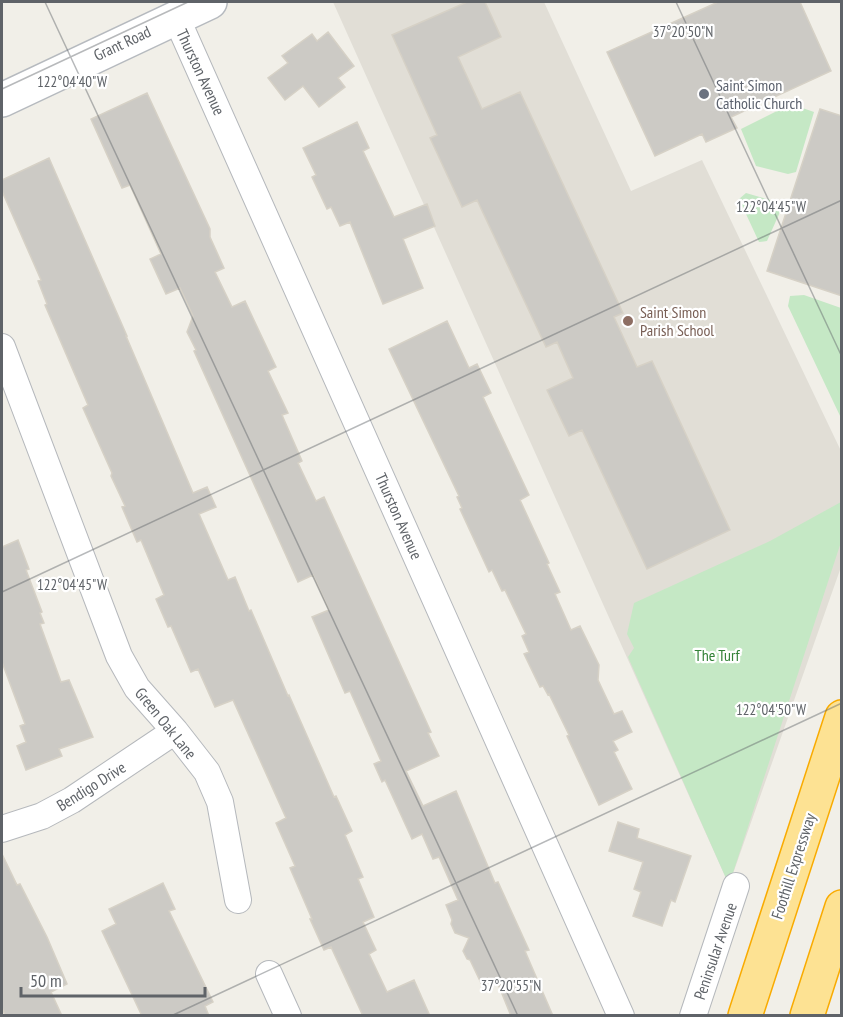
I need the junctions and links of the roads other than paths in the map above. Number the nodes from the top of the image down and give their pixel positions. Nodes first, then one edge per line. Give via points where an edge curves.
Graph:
1 (210, 2) edge
2 (176, 17) junction
3 (2, 100) edge
4 (2, 347) edge
5 (842, 717) edge
6 (176, 732) junction
7 (2, 829) edge
8 (736, 886) dead end
9 (238, 900) dead end
10 (842, 907) edge
11 (269, 974) dead end
12 (288, 1016) edge
13 (621, 1016) edge
14 (693, 1016) edge
15 (745, 1016) edge
16 (807, 1016) edge

1 - 2 main road, Grant Road
2 - 3 main road, Grant Road
2 - 13 street, Thurston Avenue
4 - 6 street, Green Oak Lane via 118,656 137,688
5 - 15 highway, Foothill Expressway
6 - 7 street, Bendigo Drive via 72,800 42,816
6 - 9 street, Green Oak Lane via 207,772 220,802
8 - 14 street, Peninsular Avenue
10 - 16 highway
11 - 12 street

